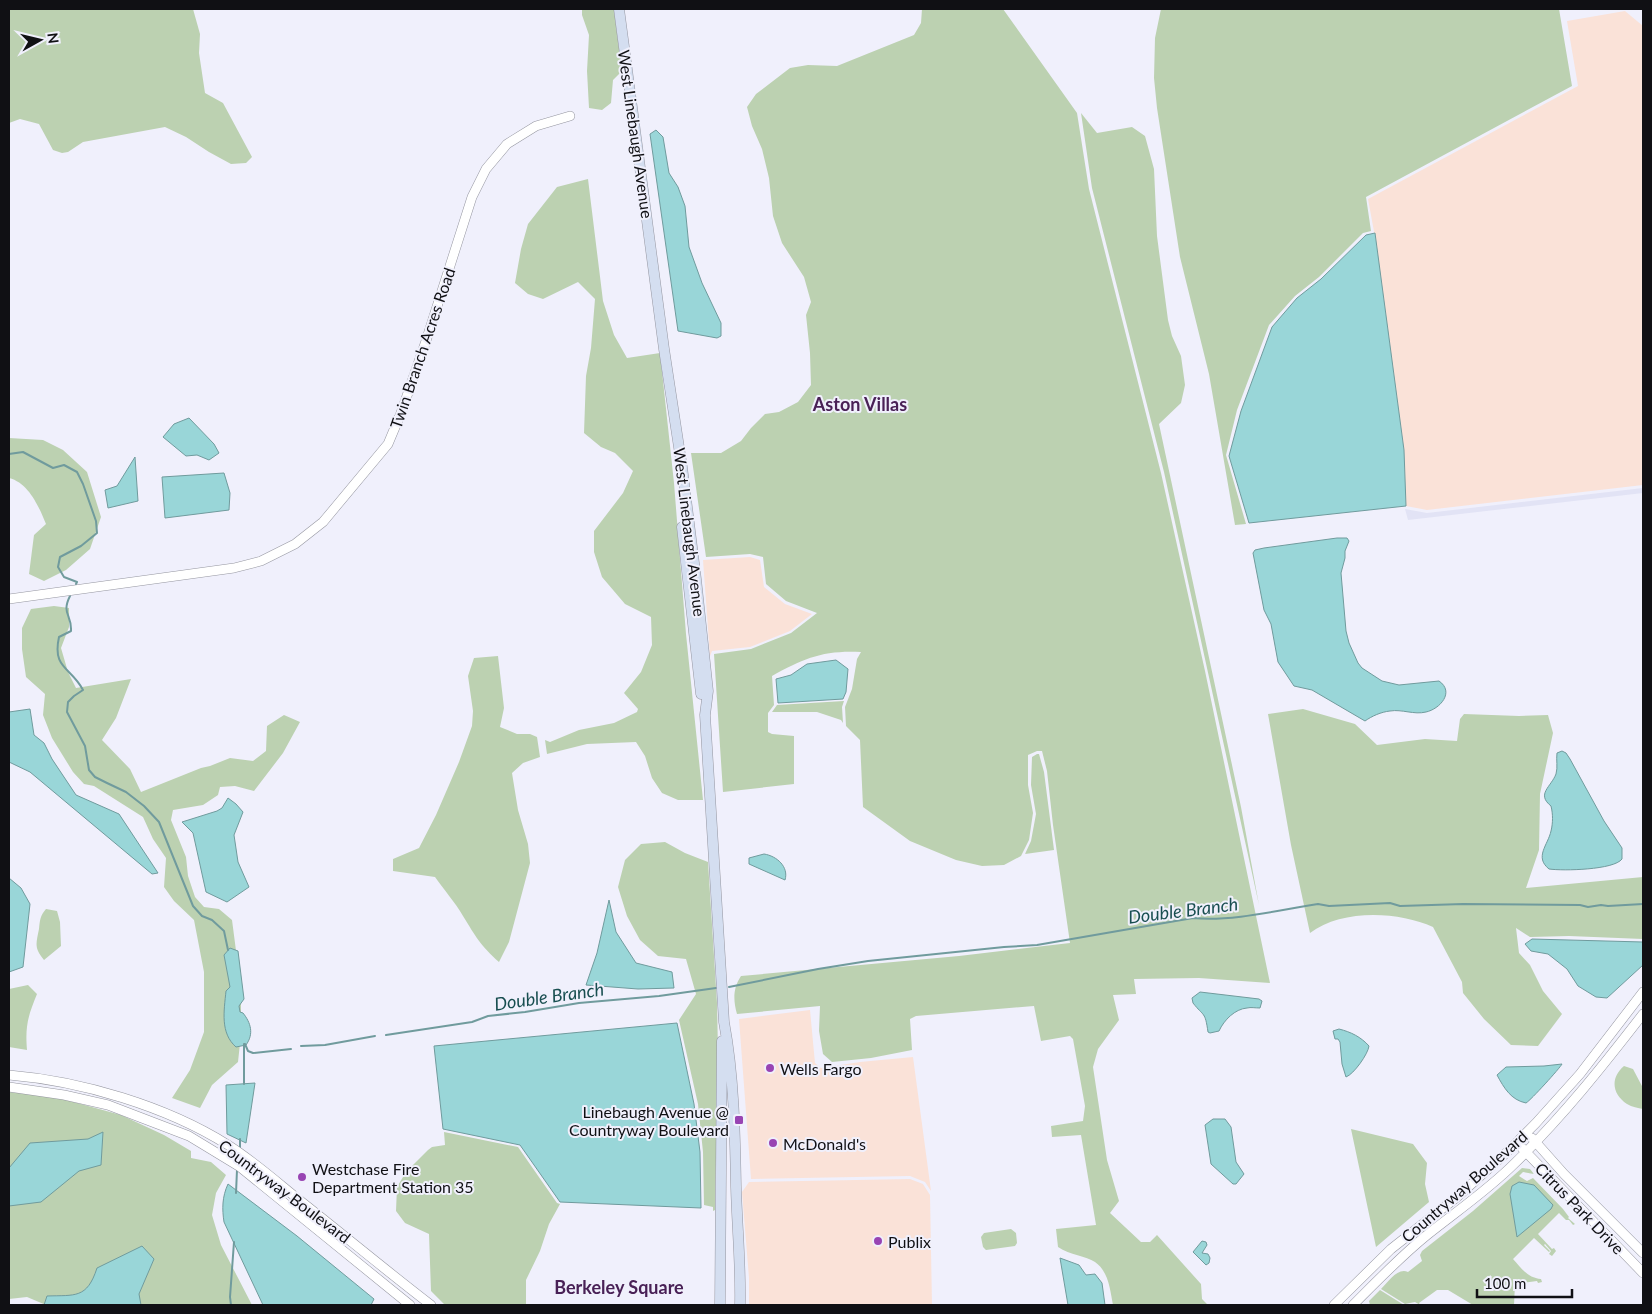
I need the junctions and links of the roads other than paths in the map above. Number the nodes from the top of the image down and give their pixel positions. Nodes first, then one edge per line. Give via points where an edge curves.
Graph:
1 (619, 9) edge
2 (643, 109) dead end
3 (570, 116) dead end
4 (635, 125) junction
5 (9, 599) edge
6 (1643, 992) edge
7 (1643, 1014) edge
8 (724, 1022) junction
9 (9, 1075) edge
10 (66, 1083) junction
11 (9, 1087) edge
12 (64, 1095) junction
13 (1527, 1132) junction
14 (181, 1133) junction
15 (1536, 1142) junction
16 (1517, 1143) junction
17 (186, 1144) dead end
18 (1526, 1152) junction
19 (270, 1177) junction
20 (262, 1187) junction
21 (736, 1187) junction
22 (721, 1188) junction
23 (1397, 1243) junction
24 (1643, 1253) edge
25 (1406, 1254) junction
26 (1643, 1273) edge
27 (1346, 1294) junction
28 (1354, 1304) edge
29 (410, 1305) edge
30 (431, 1305) edge
31 (720, 1305) edge
32 (740, 1305) edge
33 (1334, 1305) edge

1 - 4 main road, West Linebaugh Avenue
2 - 4 main road via 636,117
3 - 5 street, Twin Branch Acres Road via 536,126 507,144 486,169 472,197 426,341 388,444 323,522 296,544 261,561 234,568
4 - 8 main road, West Linebaugh Avenue via 672,435 708,691 705,715
6 - 13 street, Countryway Boulevard via 1580,1074
7 - 15 street, Countryway Boulevard via 1590,1083
8 - 21 main road, West Linebaugh Avenue via 734,1118
8 - 22 main road, West Linebaugh Avenue
9 - 10 street, Countryway Boulevard
10 - 12 street
10 - 19 street, Countryway Boulevard via 129,1100 194,1126 228,1145
11 - 12 street, Countryway Boulevard
12 - 14 street, Countryway Boulevard via 108,1105
13 - 15 street, Citrus Park Drive
13 - 16 street, Countryway Boulevard
14 - 17 street
14 - 20 street, Countryway Boulevard via 222,1155
15 - 18 street, Countryway Boulevard
15 - 24 street, Citrus Park Drive
16 - 18 street, Citrus Park Drive
16 - 23 street, Countryway Boulevard
18 - 25 street, Countryway Boulevard via 1486,1190
18 - 26 street, Citrus Park Drive
19 - 20 street
19 - 30 street, Countryway Boulevard
20 - 29 street, Countryway Boulevard
21 - 22 main road
21 - 32 main road, West Linebaugh Avenue
22 - 31 main road, West Linebaugh Avenue
23 - 25 street
23 - 27 street, Countryway Boulevard
25 - 28 street, Countryway Boulevard
27 - 28 street
27 - 33 street, Countryway Boulevard

